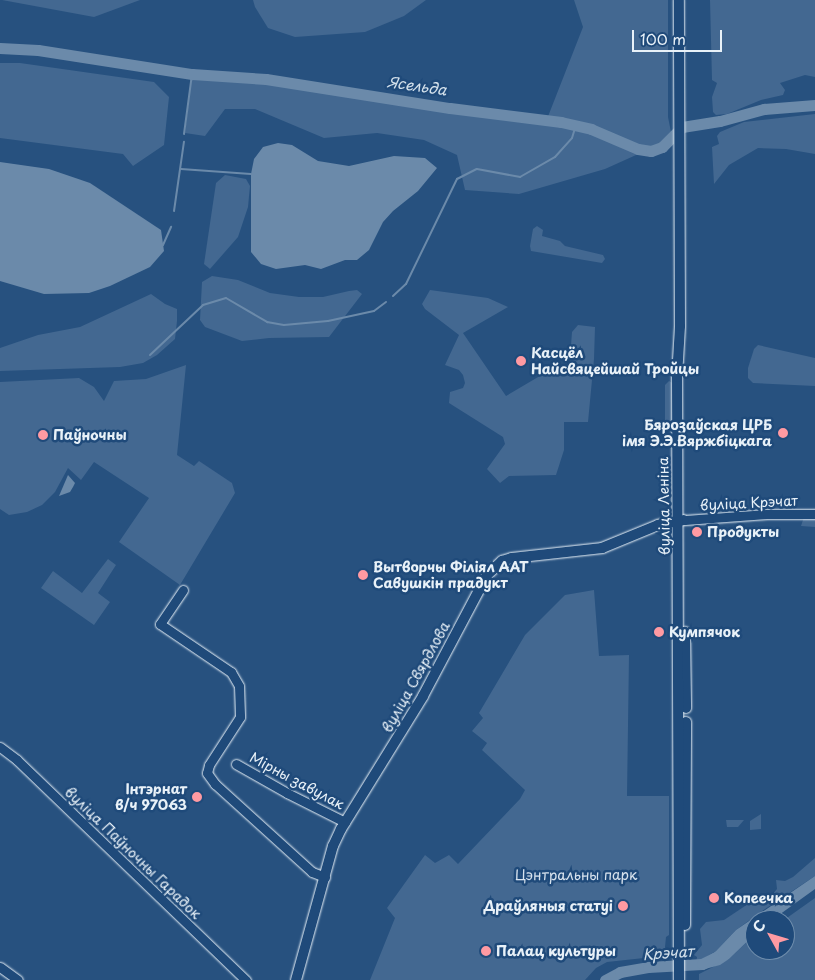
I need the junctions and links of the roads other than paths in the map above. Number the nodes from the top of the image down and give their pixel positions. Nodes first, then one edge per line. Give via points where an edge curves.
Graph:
1 (680, 0) edge
2 (815, 514) edge
3 (682, 520) junction
4 (183, 590) dead end
5 (0, 747) edge
6 (236, 764) dead end
7 (345, 822) junction
8 (324, 877) junction
9 (0, 967) edge
10 (18, 980) edge
11 (246, 980) edge
12 (296, 980) edge
13 (682, 980) edge

1 - 3 main road, вуліца Леніна via 678,173 680,326 683,335
2 - 3 street, вуліца Крэчат
3 - 7 main road, вуліца Свярдлова via 658,524 602,548 512,558 494,567 481,584 423,696
3 - 13 main road, вуліца Леніна
4 - 8 street via 160,624 231,672 239,686 240,717 207,773 214,784 312,872
5 - 11 street, вуліца Паўночны Гарадок
6 - 7 street, Мірны завулак
7 - 8 main road, вуліца Свярдлова
8 - 12 main road, вуліца Свярдлова
9 - 10 street

